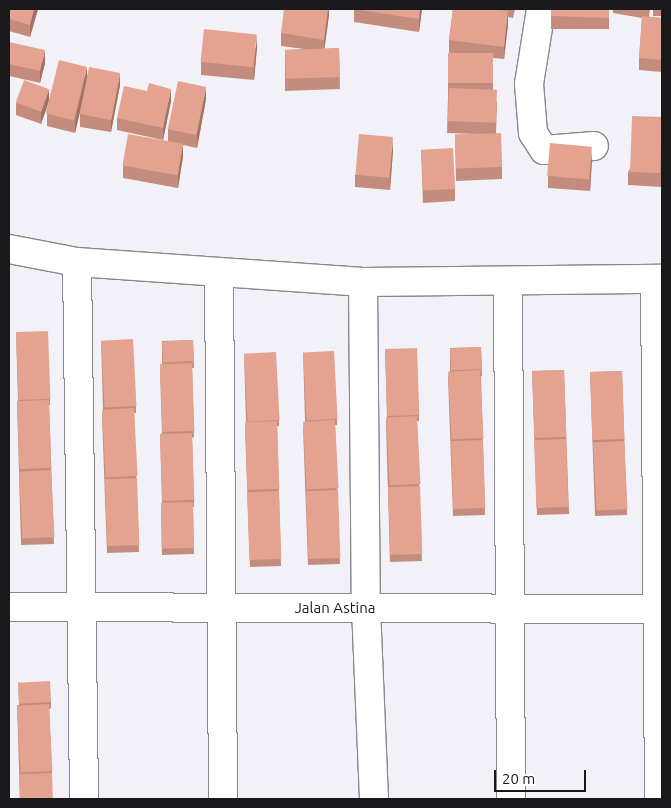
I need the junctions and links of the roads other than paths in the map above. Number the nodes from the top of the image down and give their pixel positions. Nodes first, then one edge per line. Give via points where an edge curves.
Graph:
1 (542, 9) edge
2 (594, 146) edge
3 (9, 249) edge
4 (77, 262) junction
5 (219, 275) junction
6 (658, 279) edge
7 (363, 282) junction
8 (508, 282) junction
9 (9, 607) edge
10 (79, 607) junction
11 (222, 608) junction
12 (366, 608) junction
13 (511, 608) junction
14 (660, 609) edge
15 (84, 799) edge
16 (223, 799) edge
17 (374, 799) edge
18 (511, 799) edge
19 (659, 799) edge

1 - 2 street via 530,84 533,133 544,150
3 - 4 street
4 - 5 street
4 - 10 street
5 - 7 street
5 - 11 street
6 - 8 street
6 - 14 street
7 - 8 street
7 - 12 street
8 - 13 street
9 - 10 street, Jalan Astina
10 - 11 street, Jalan Astina
10 - 15 street
11 - 12 street, Jalan Astina
11 - 16 street
12 - 13 street, Jalan Astina
12 - 17 street
13 - 14 street, Jalan Astina
13 - 18 street
14 - 19 street

